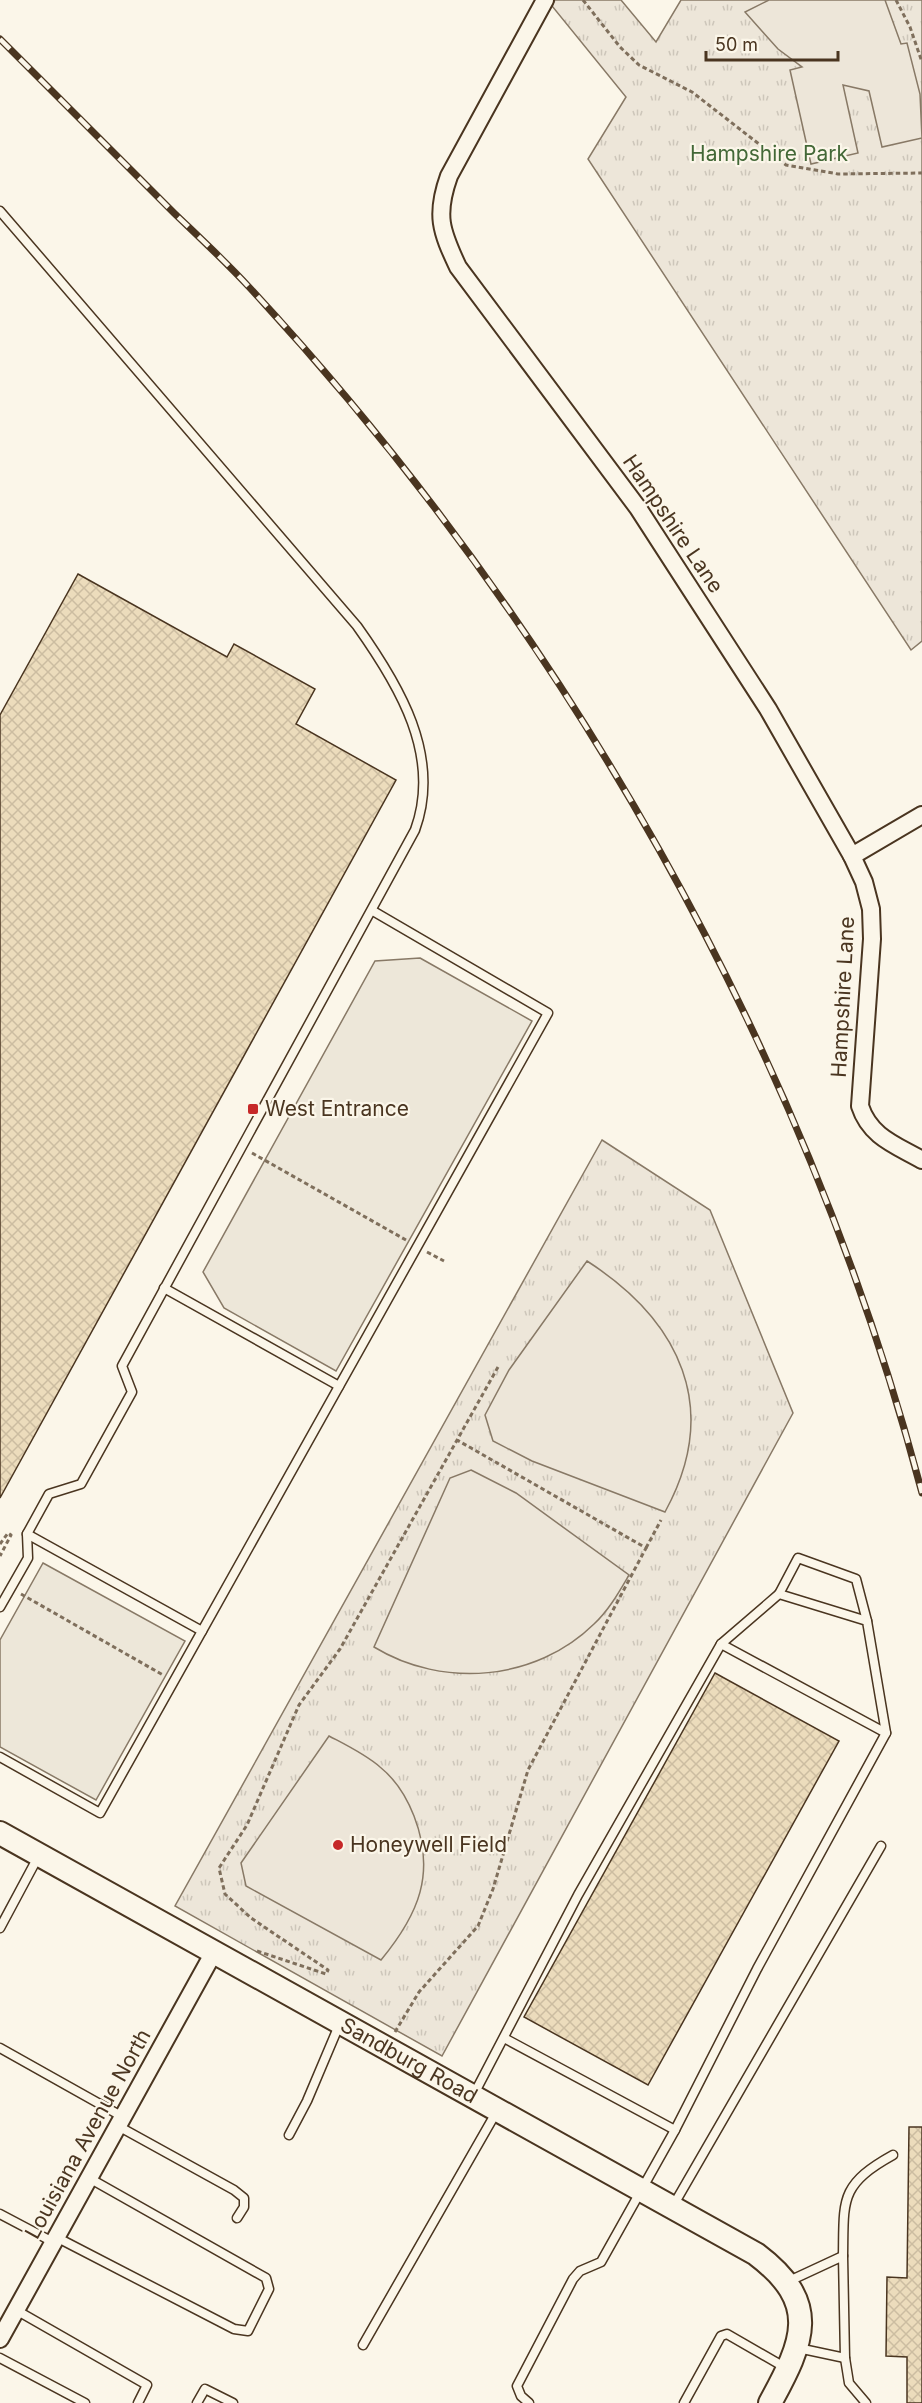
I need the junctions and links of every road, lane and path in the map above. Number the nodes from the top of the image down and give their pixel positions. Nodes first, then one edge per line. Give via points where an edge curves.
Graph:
1 (545, 0) edge
2 (583, 0) edge
3 (896, 0) edge
4 (922, 62) edge
5 (922, 173) edge
6 (0, 211) edge
7 (922, 815) edge
8 (852, 856) junction
9 (373, 911) junction
10 (242, 1147) junction
11 (922, 1160) edge
12 (417, 1246) junction
13 (444, 1262) dead end
14 (164, 1288) junction
15 (498, 1367) dead end
16 (339, 1386) junction
17 (457, 1440) junction
18 (661, 1520) dead end
19 (27, 1534) junction
20 (0, 1544) edge
21 (646, 1548) junction
22 (0, 1556) edge
23 (10, 1588) junction
24 (779, 1594) junction
25 (0, 1607) edge
26 (867, 1621) junction
27 (202, 1631) junction
28 (721, 1644) junction
29 (165, 1676) dead end
30 (886, 1733) junction
31 (0, 1757) edge
32 (0, 1833) edge
33 (881, 1846) dead end
34 (40, 1855) junction
35 (0, 1928) edge
36 (257, 1951) dead end
37 (214, 1952) junction
38 (341, 2023) junction
39 (504, 2038) junction
40 (0, 2048) edge
41 (386, 2048) junction
42 (472, 2097) junction
43 (497, 2110) junction
44 (121, 2121) junction
45 (675, 2130) junction
46 (289, 2135) dead end
47 (893, 2155) dead end
48 (89, 2178) junction
49 (640, 2190) junction
50 (672, 2209) junction
51 (0, 2214) edge
52 (237, 2218) dead end
53 (55, 2240) junction
54 (843, 2256) junction
55 (787, 2282) junction
56 (16, 2310) junction
57 (0, 2338) edge
58 (363, 2345) dead end
59 (798, 2348) junction
60 (0, 2358) edge
61 (845, 2358) junction
62 (789, 2370) junction
63 (85, 2403) edge
64 (138, 2403) edge
65 (196, 2403) edge
66 (233, 2403) edge
67 (530, 2403) edge
68 (684, 2403) edge
69 (770, 2403) edge
70 (866, 2403) edge

1 - 8 street, Hampshire Lane via 449,176 439,218 444,238 458,267 638,508 768,709
2 - 5 path via 639,65 692,92 786,165 838,174
3 - 4 path
6 - 9 lane via 357,626 394,681 418,743 423,765 422,800 415,830
7 - 8 street
8 - 11 street, Hampshire Lane via 871,909 872,939 860,1106 865,1122 875,1134
9 - 10 lane
9 - 12 lane via 548,1013
10 - 12 path
10 - 14 lane
12 - 13 path
12 - 16 lane
14 - 16 lane
14 - 19 lane via 122,1366 132,1392 115,1423 81,1484 49,1494
15 - 17 path
16 - 27 lane
17 - 21 path
17 - 36 path via 340,1649 299,1705 247,1825 219,1868 225,1894 251,1918 328,1970 326,1974
18 - 21 path
19 - 23 lane via 28,1558
19 - 27 lane
20 - 22 path via 8,1533 11,1535
21 - 41 path via 528,1770 478,1926 419,1992
23 - 25 lane
23 - 29 path
24 - 26 lane
24 - 26 lane via 798,1558 856,1579
24 - 28 lane
26 - 30 lane
27 - 31 lane via 100,1813
28 - 30 lane
28 - 39 lane via 578,1895
30 - 45 lane via 757,1969
32 - 34 street, Sandburg Road
33 - 50 lane
34 - 35 lane
34 - 37 street, Sandburg Road
37 - 38 street, Sandburg Road
37 - 44 street, Louisiana Avenue North
38 - 41 street, Sandburg Road
38 - 46 lane
39 - 42 lane
39 - 45 lane
40 - 44 lane
41 - 42 street, Sandburg Road
42 - 43 street, Sandburg Road
43 - 49 street, Sandburg Road
43 - 58 lane
44 - 48 street, Louisiana Avenue North
44 - 52 lane via 234,2190 244,2199
45 - 49 lane
47 - 54 lane via 875,2165 847,2193
48 - 53 street, Louisiana Avenue North
48 - 53 lane via 266,2278 269,2289 248,2331 234,2329
49 - 50 street, Sandburg Road
49 - 67 lane via 601,2262 580,2271 573,2279 517,2386
50 - 55 street, Sandburg Road via 756,2254
51 - 53 lane
53 - 56 street, Louisiana Avenue North
54 - 55 lane
54 - 61 lane
55 - 59 street, Sandburg Road via 798,2307
56 - 57 street, Louisiana Avenue North
56 - 64 lane via 147,2385
59 - 61 lane
59 - 62 street
60 - 63 lane
61 - 70 lane via 849,2383
62 - 68 lane via 727,2334 721,2336
62 - 69 street
65 - 66 lane via 205,2389

